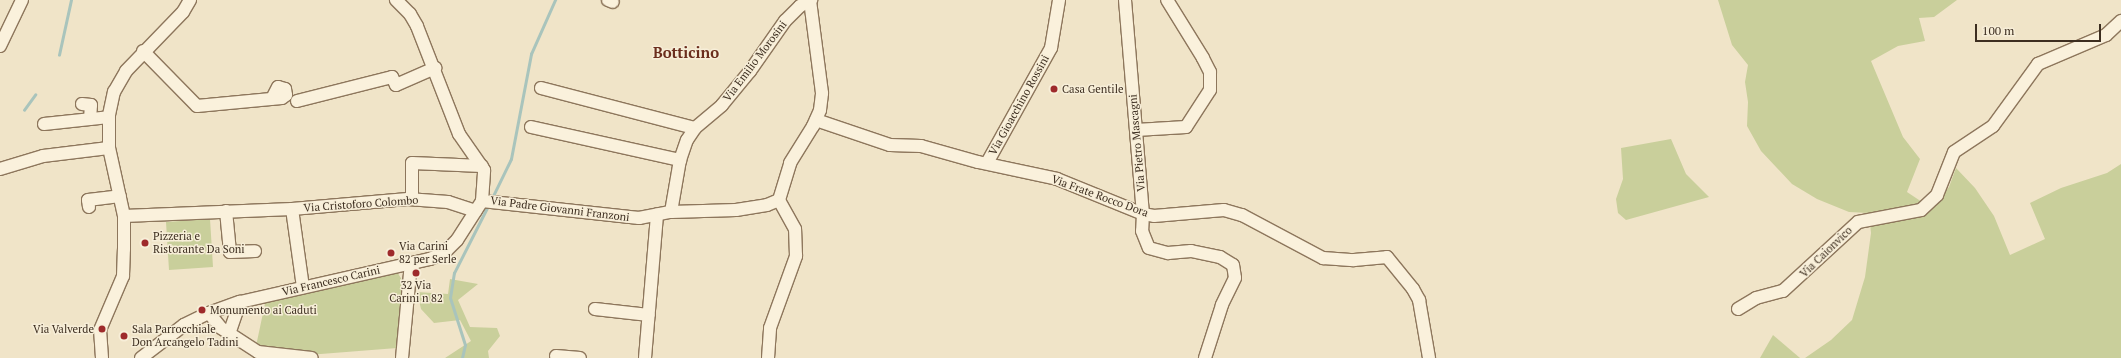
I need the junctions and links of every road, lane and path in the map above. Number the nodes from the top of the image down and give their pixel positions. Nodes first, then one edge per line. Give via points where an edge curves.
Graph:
1 (22, 0) edge
2 (190, 0) edge
3 (396, 0) edge
4 (810, 0) edge
5 (1059, 0) edge
6 (1125, 0) edge
7 (1167, 0) edge
8 (2121, 21) edge
9 (0, 46) edge
10 (144, 51) junction
11 (435, 68) junction
12 (541, 88) dead end
13 (272, 99) dead end
14 (298, 101) dead end
15 (82, 104) dead end
16 (109, 117) junction
17 (90, 118) junction
18 (816, 120) junction
19 (44, 124) dead end
20 (531, 127) dead end
21 (695, 128) junction
22 (1136, 130) junction
23 (109, 148) junction
24 (680, 160) junction
25 (987, 163) junction
26 (482, 166) junction
27 (0, 169) edge
28 (120, 196) junction
29 (412, 200) junction
30 (779, 200) junction
31 (485, 204) junction
32 (89, 207) dead end
33 (292, 208) junction
34 (226, 211) junction
35 (671, 212) junction
36 (1143, 214) junction
37 (657, 215) junction
38 (124, 216) junction
39 (254, 251) dead end
40 (414, 263) junction
41 (303, 287) junction
42 (240, 302) junction
43 (595, 309) dead end
44 (1738, 309) dead end
45 (209, 313) junction
46 (649, 315) junction
47 (229, 334) junction
48 (556, 356) dead end
49 (102, 358) edge
50 (141, 358) edge
51 (312, 358) edge
52 (402, 358) edge
53 (580, 358) edge
54 (645, 358) edge
55 (768, 358) edge
56 (1205, 358) edge
57 (1429, 358) edge

1 - 9 street
2 - 10 street via 183,12
3 - 11 street, Via Francesco Carini via 410,14 417,26
4 - 18 street via 822,93
4 - 21 street, Via Emilio Morosini via 785,21 726,100
5 - 25 street, Via Gioacchino Rossini via 1050,48
6 - 22 street, Via Pietro Mascagni
7 - 22 street via 1210,72 1210,90 1186,127
8 - 44 street, Via Caionvico via 2106,35 2038,64 1993,126 1954,152 1937,195 1921,210 1858,222 1783,291 1756,298
10 - 13 street via 197,106
10 - 16 street via 126,71 114,92
11 - 14 street via 396,85 392,77
11 - 26 street, Via Francesco Carini via 459,134
12 - 21 street
15 - 17 street via 90,105
16 - 17 street
16 - 23 street
17 - 19 street
18 - 25 street, Via Frate Rocco Dora via 890,145 921,146
18 - 30 street via 794,154
20 - 24 street
21 - 24 street, Via Emilio Morosini via 687,140
22 - 36 street, Via Pietro Mascagni
23 - 27 street via 43,156
23 - 28 street
24 - 35 street, Via Emilio Morosini
25 - 36 street, Via Frate Rocco Dora via 1057,180
26 - 29 street via 412,163
26 - 31 street, Via Francesco Carini
28 - 32 street via 88,200
28 - 38 street
29 - 31 street, Via Cristoforo Colombo
29 - 33 street, Via Cristoforo Colombo
30 - 35 street, Via Padre Giovanni Franzoni via 767,205 736,210
30 - 55 street via 795,229 796,256 770,328
31 - 37 street, Via Padre Giovanni Franzoni via 630,218
31 - 40 street, Via Francesco Carini via 451,247 430,260
33 - 34 street, Via Cristoforo Colombo
33 - 41 street, Via Cristoforo Colombo
34 - 38 street, Via Cristoforo Colombo
34 - 39 street via 230,252
35 - 37 street, Via Padre Giovanni Franzoni
36 - 56 street, Via Pietro Mascagni via 1142,231 1148,248 1168,253 1191,251 1220,257 1234,265 1235,278 1222,305
36 - 57 street, Via Frate Rocco Dora via 1154,216 1224,210 1258,222 1323,258 1354,260 1387,257 1419,300
37 - 46 street
38 - 49 street via 123,276 102,320
40 - 41 street, Via Francesco Carini
40 - 52 street via 410,272
41 - 42 street, Via Francesco Carini
42 - 45 street, Via Francesco Carini
42 - 47 street
43 - 46 street
45 - 47 street
45 - 50 street, Via Francesco Carini via 184,325
46 - 54 street
47 - 51 street via 258,352
48 - 53 street

